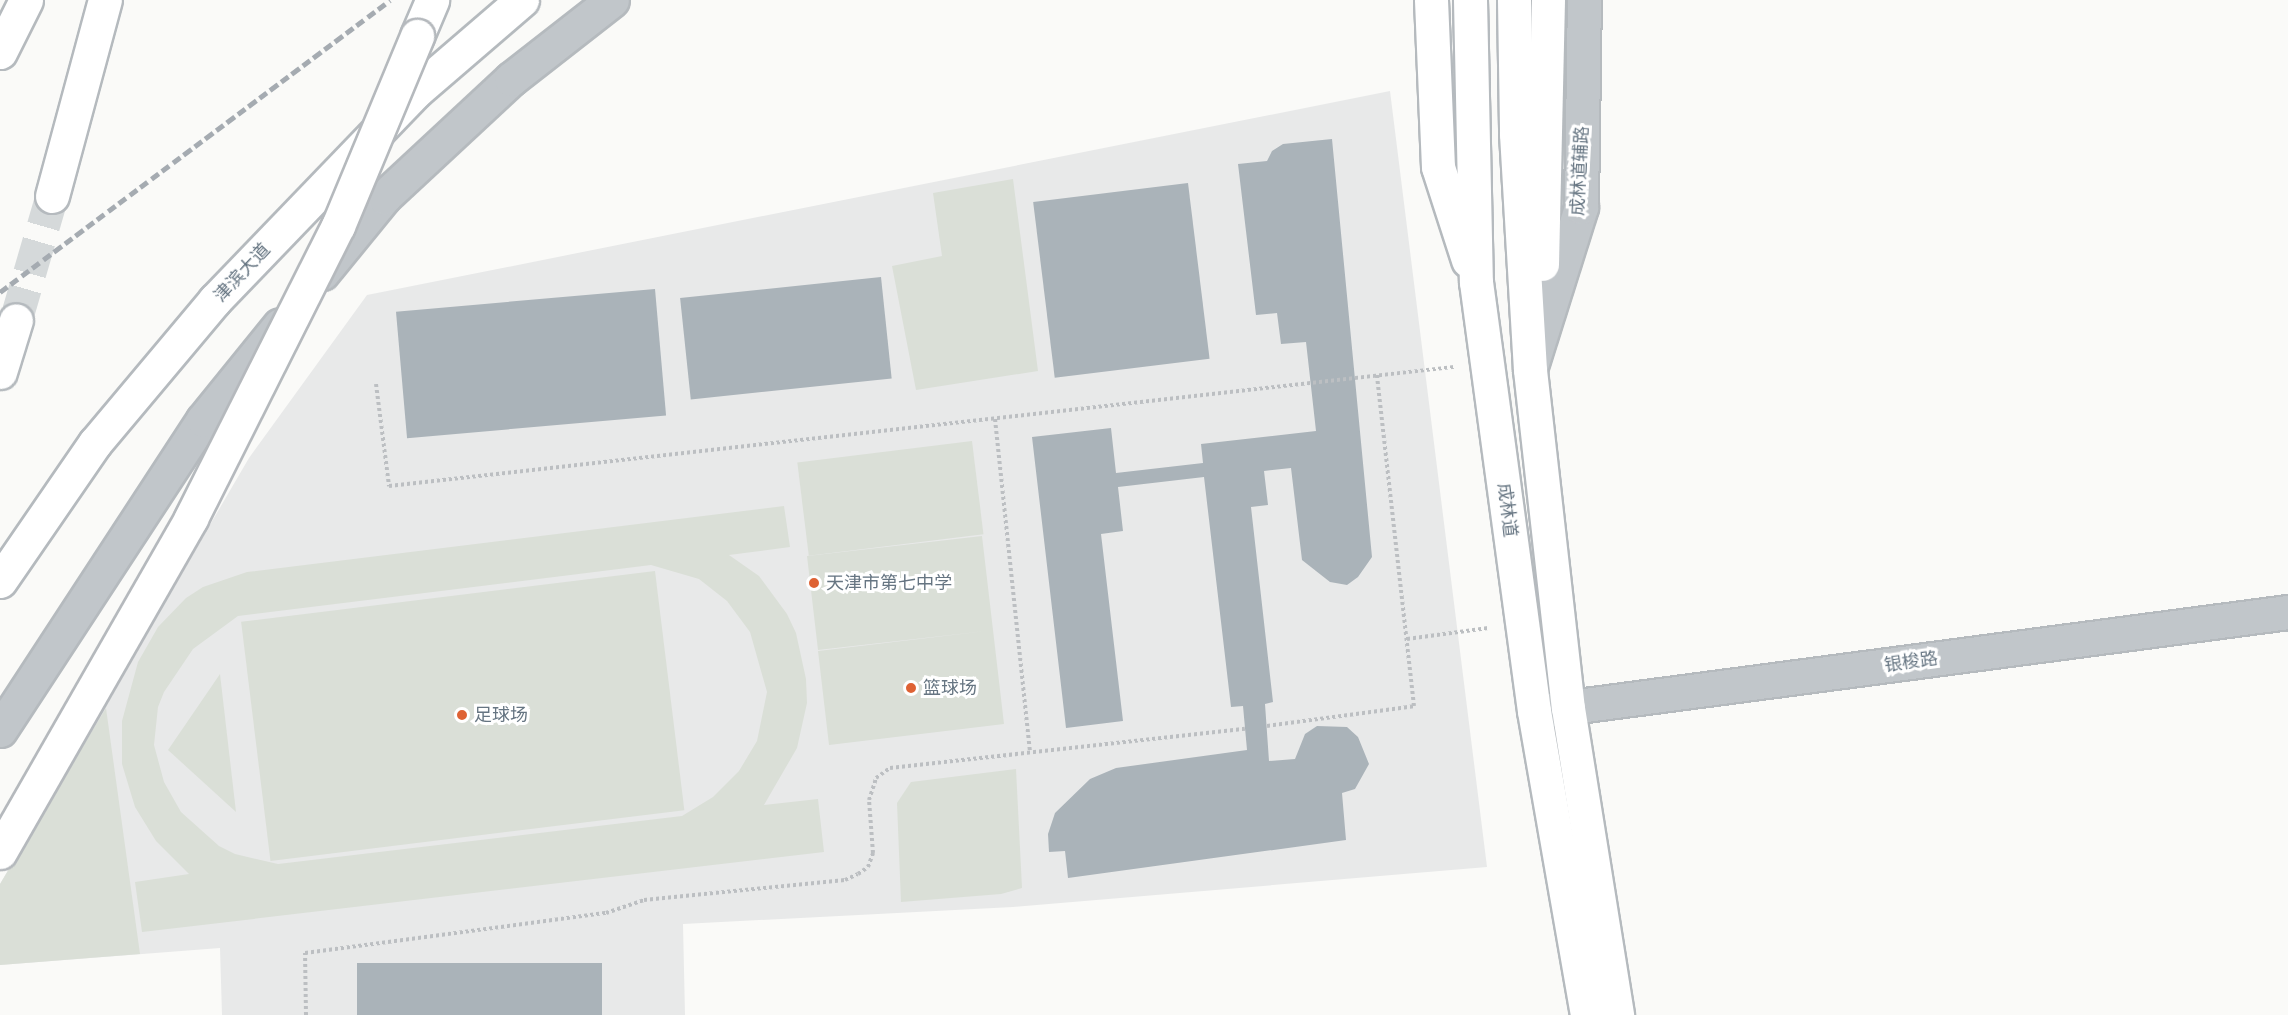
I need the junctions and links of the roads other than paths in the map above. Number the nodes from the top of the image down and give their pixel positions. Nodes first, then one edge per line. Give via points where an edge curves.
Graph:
1 (26, 0) edge
2 (105, 0) edge
3 (432, 0) edge
4 (522, 0) edge
5 (612, 0) edge
6 (1431, 0) edge
7 (1470, 0) edge
8 (1515, 0) edge
9 (1548, 0) edge
10 (1584, 0) edge
11 (0, 52) edge
12 (52, 196) tunnel mouth
13 (1476, 282) junction
14 (16, 321) tunnel mouth
15 (1530, 370) junction
16 (0, 372) edge
17 (0, 581) edge
18 (2288, 612) edge
19 (1568, 708) junction
20 (1534, 711) junction
21 (0, 730) edge
22 (0, 852) edge
23 (1587, 1015) edge
24 (1617, 1015) edge

1 - 11 main road
2 - 12 main road
3 - 22 main road, bridge via 338,226 191,518
4 - 17 main road, 津滨大道, bridge via 415,92 215,300 95,443
5 - 21 street via 511,79 384,197 203,420
6 - 13 main road via 1438,167 1450,214
7 - 13 main road, 成林道
8 - 15 main road via 1516,134
9 - 15 main road via 1544,232
10 - 15 street, 成林道辅路 via 1581,207
13 - 20 main road, 成林道
14 - 16 main road
15 - 19 main road
18 - 19 street, 银梭路
19 - 20 street, 银梭路
19 - 24 main road
20 - 23 main road, 成林道

